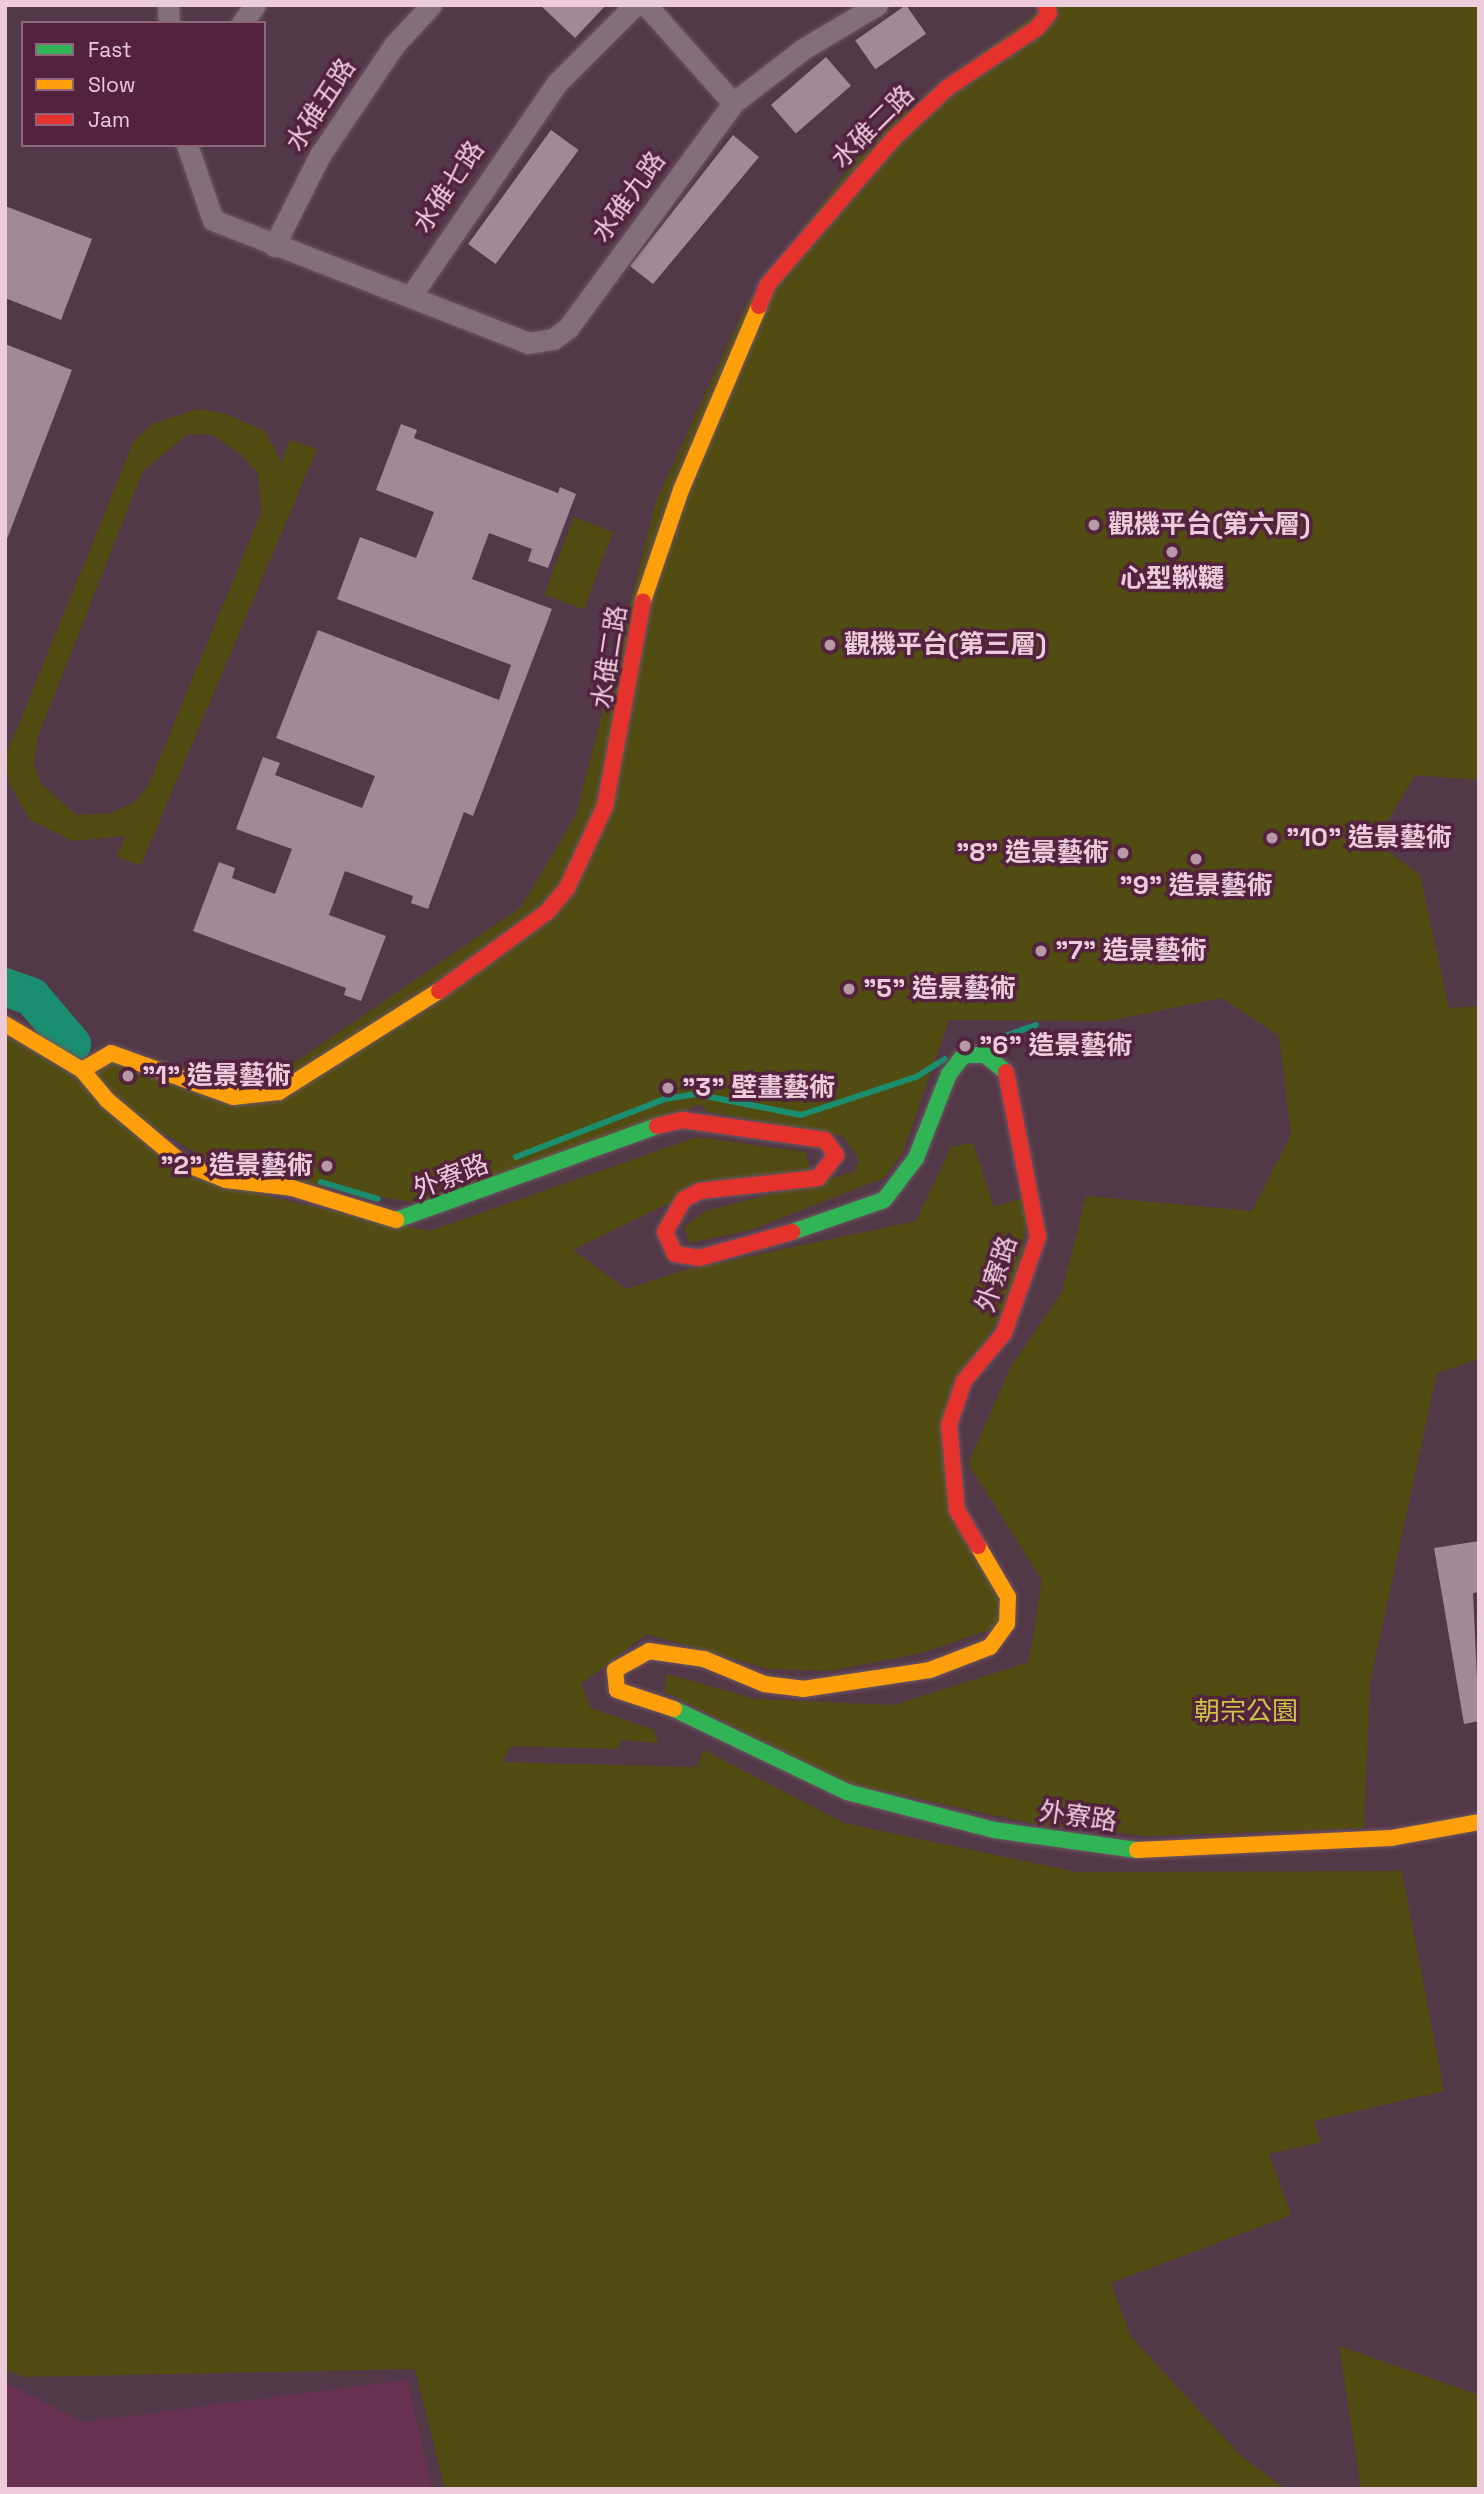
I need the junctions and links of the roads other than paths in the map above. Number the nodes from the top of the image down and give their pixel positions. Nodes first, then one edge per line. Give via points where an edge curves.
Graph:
1 (255, 5) edge
2 (431, 5) edge
3 (635, 5) edge
4 (646, 5) edge
5 (877, 5) edge
6 (1045, 5) edge
7 (243, 21) edge
8 (733, 103) junction
9 (188, 147) edge
10 (274, 246) junction
11 (411, 296) junction
12 (5, 1024) edge
13 (82, 1070) junction
14 (1479, 1822) edge

1 - 7 street
2 - 10 street, 水碓五路 via 395,44 320,155
3 - 11 street, 水碓七路 via 557,83
4 - 8 street
5 - 8 street, 水碓九路 via 803,48
6 - 13 street, 水碓二路 via 1049,13 1037,28 947,88 895,137 768,284 645,593 605,806 567,888 547,912 460,978 279,1092 233,1097 111,1053
8 - 11 street, 水碓九路 via 568,328 553,339 528,343
9 - 10 street via 213,220
10 - 11 street
12 - 13 street
13 - 14 street, 外寮路 via 107,1101 181,1162 226,1180 292,1188 403,1222 625,1134 682,1120 825,1140 836,1155 831,1169 818,1178 700,1191 684,1199 665,1232 675,1254 699,1258 852,1216 884,1200 916,1158 949,1074 964,1055 985,1055 1006,1070 1038,1237 1003,1333 964,1381 949,1424 949,1471 957,1510 1008,1597 1007,1624 990,1647 930,1670 803,1689 764,1684 704,1659 649,1651 615,1670 617,1690 689,1714 847,1792 994,1830 1133,1850 1217,1849 1391,1838

